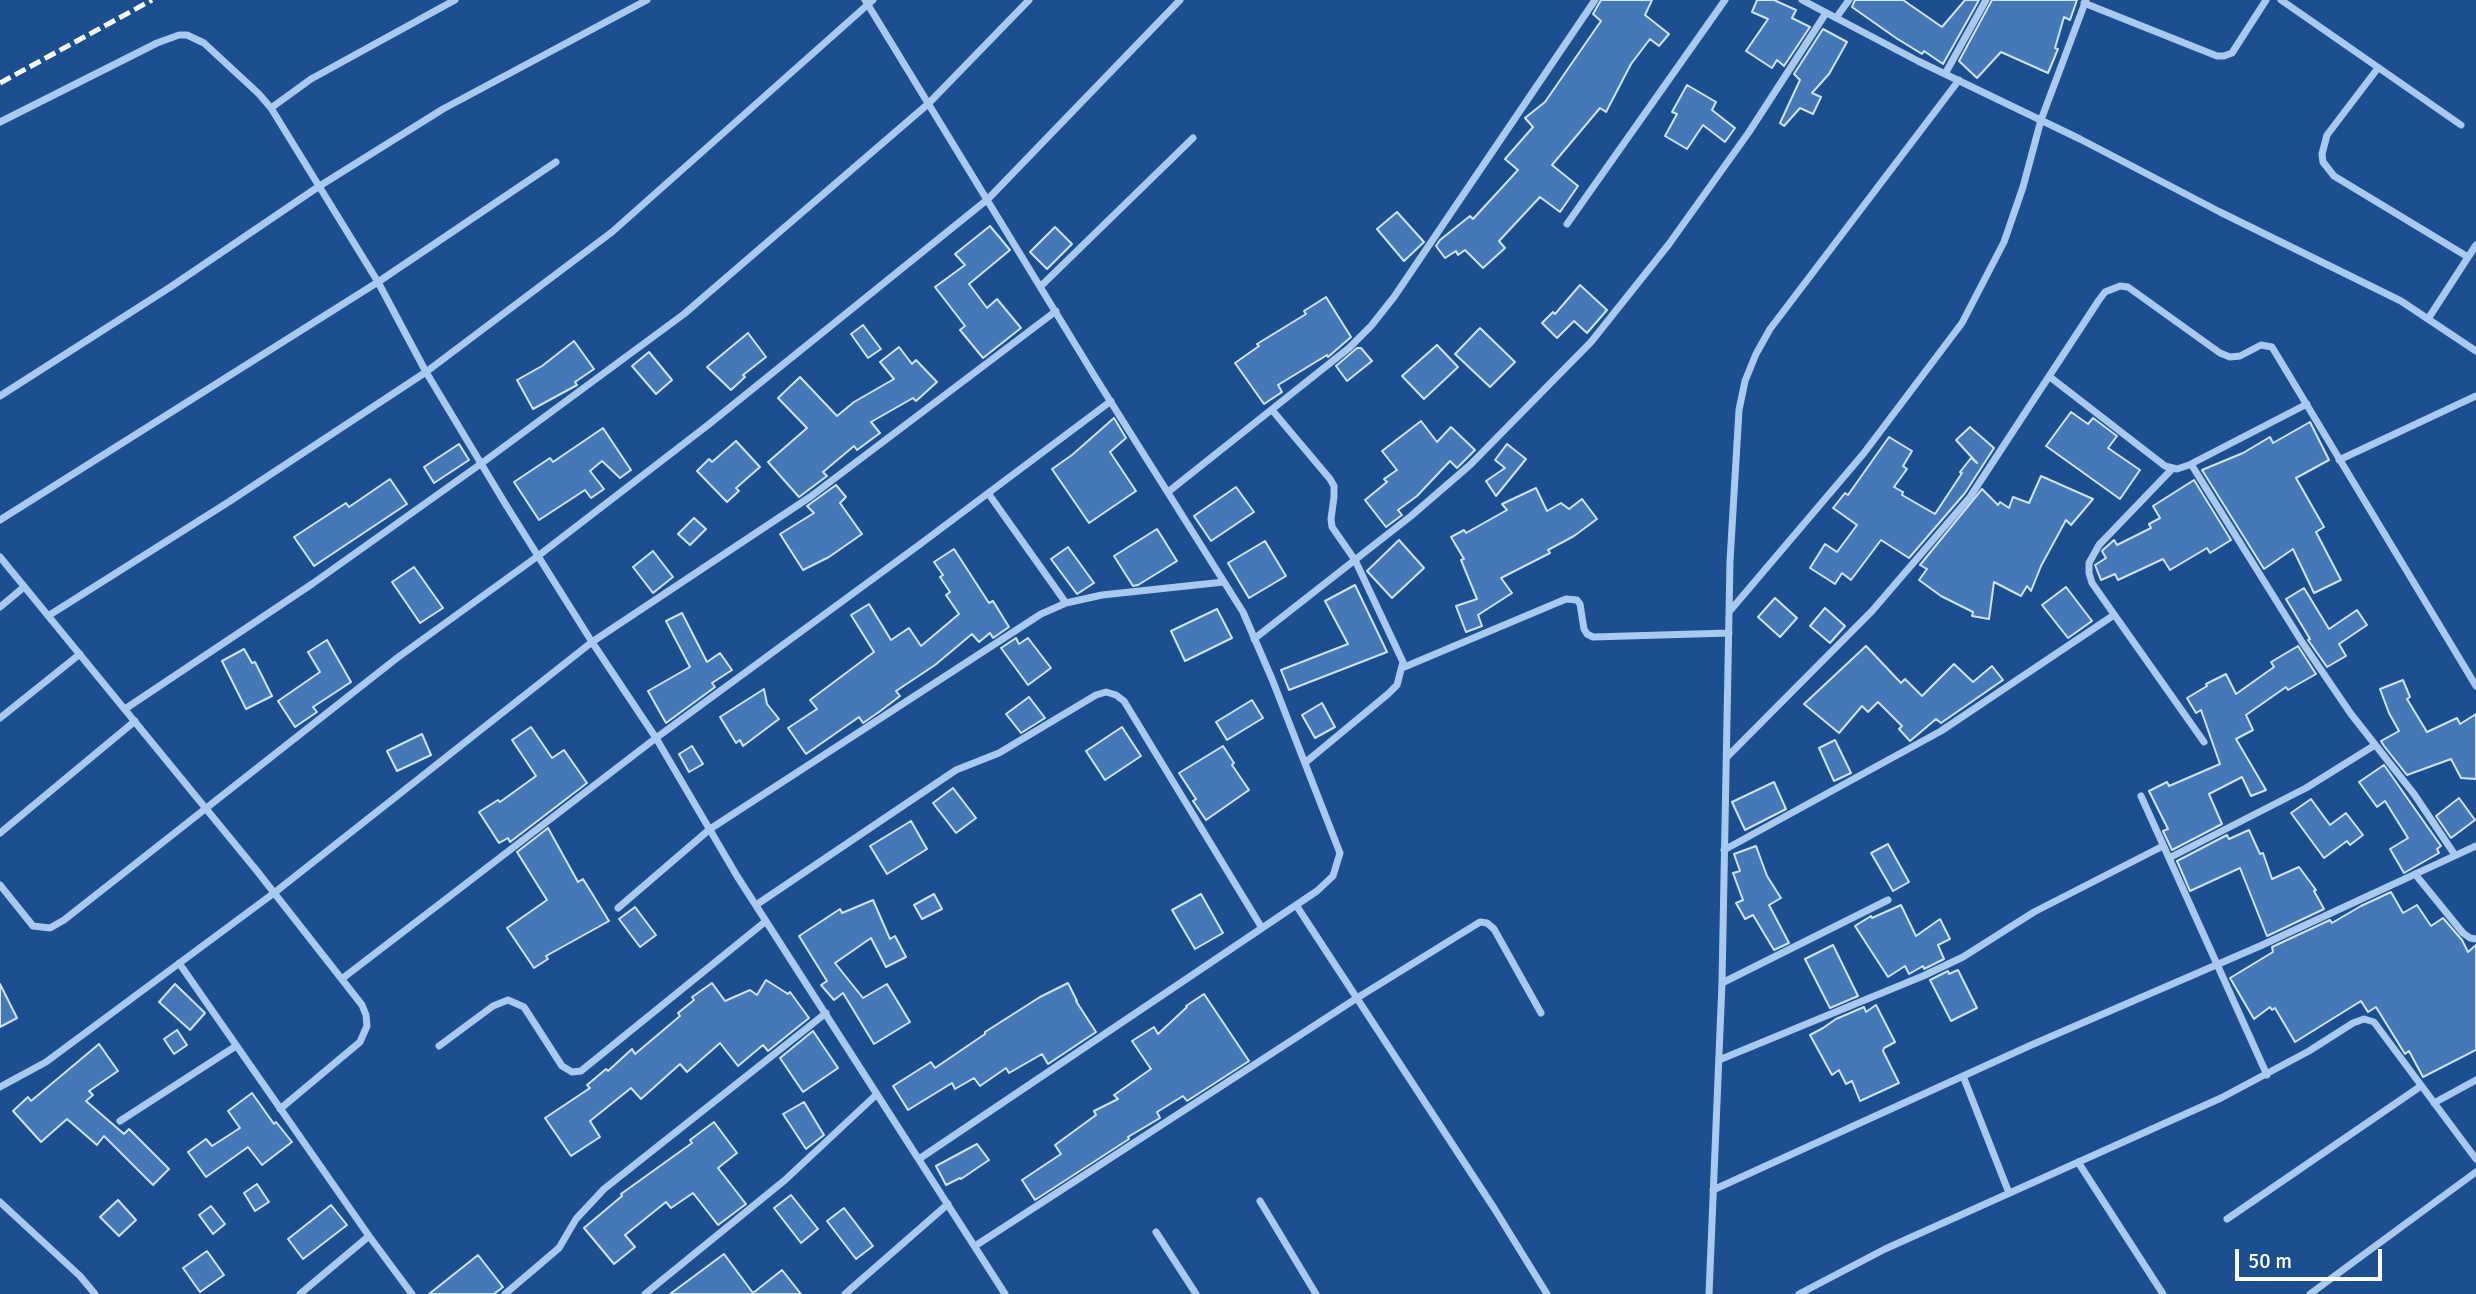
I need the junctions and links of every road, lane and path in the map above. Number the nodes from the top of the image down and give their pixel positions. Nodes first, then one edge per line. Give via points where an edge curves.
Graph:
1 (455, 0) edge
2 (647, 0) edge
3 (1030, 0) edge
4 (1180, 0) edge
5 (1595, 0) edge
6 (1725, 0) edge
7 (1802, 0) edge
8 (1849, 0) edge
9 (1986, 0) edge
10 (2266, 0) edge
11 (2281, 0) edge
12 (869, 1) edge
13 (2085, 2) edge
14 (1826, 13) junction
15 (1836, 18) junction
16 (2378, 68) junction
17 (1945, 74) junction
18 (1959, 80) junction
19 (928, 104) junction
20 (271, 108) junction
21 (2041, 120) junction
22 (0, 122) edge
23 (2461, 125) dead end
24 (1193, 138) dead end
25 (556, 162) dead end
26 (318, 187) junction
27 (988, 199) junction
28 (1567, 224) dead end
29 (2476, 245) edge
30 (2468, 257) junction
31 (378, 282) junction
32 (1041, 286) junction
33 (1056, 311) junction
34 (2428, 319) junction
35 (2476, 351) edge
36 (426, 372) junction
37 (2050, 377) junction
38 (0, 396) edge
39 (2474, 400) edge
40 (1111, 401) junction
41 (2307, 404) junction
42 (1272, 410) junction
43 (2339, 460) junction
44 (482, 463) junction
45 (2192, 464) junction
46 (2172, 468) junction
47 (1168, 492) junction
48 (988, 493) junction
49 (0, 520) edge
50 (538, 556) junction
51 (0, 557) edge
52 (1355, 560) junction
53 (1224, 582) junction
54 (24, 587) junction
55 (1066, 603) junction
56 (0, 607) edge
57 (1729, 612) junction
58 (2114, 615) junction
59 (48, 616) junction
60 (1729, 633) junction
61 (1255, 639) junction
62 (592, 642) junction
63 (80, 654) junction
64 (1402, 668) junction
65 (2476, 686) edge
66 (125, 709) junction
67 (0, 718) edge
68 (135, 721) junction
69 (656, 738) junction
70 (2204, 742) dead end
71 (2375, 745) junction
72 (1726, 757) junction
73 (1306, 762) junction
74 (2141, 796) dead end
75 (206, 808) junction
76 (710, 828) junction
77 (0, 833) edge
78 (2163, 846) junction
79 (2476, 846) edge
80 (1724, 850) junction
81 (2455, 855) junction
82 (2169, 858) junction
83 (2415, 874) junction
84 (0, 885) edge
85 (274, 893) junction
86 (1888, 900) dead end
87 (756, 905) junction
88 (1296, 905) junction
89 (618, 908) dead end
90 (766, 920) junction
91 (1262, 928) junction
92 (2476, 939) edge
93 (179, 963) junction
94 (2217, 965) junction
95 (342, 978) junction
96 (1722, 983) junction
97 (1357, 998) junction
98 (826, 1013) junction
99 (1541, 1013) dead end
100 (236, 1046) junction
101 (439, 1046) dead end
102 (1719, 1059) junction
103 (2267, 1075) junction
104 (1963, 1076) junction
105 (2476, 1080) edge
106 (2421, 1086) junction
107 (0, 1087) edge
108 (877, 1094) junction
109 (2434, 1103) junction
110 (280, 1109) junction
111 (120, 1121) dead end
112 (919, 1159) junction
113 (2476, 1159) edge
114 (2078, 1162) junction
115 (2476, 1172) edge
116 (1713, 1190) junction
117 (2010, 1193) junction
118 (1260, 1201) dead end
119 (0, 1202) edge
120 (948, 1205) junction
121 (2227, 1219) dead end
122 (1156, 1232) dead end
123 (369, 1236) junction
124 (975, 1246) junction
125 (95, 1294) edge
126 (300, 1294) edge
127 (412, 1294) edge
128 (505, 1294) edge
129 (645, 1294) edge
130 (845, 1294) edge
131 (1005, 1294) edge
132 (1196, 1294) edge
133 (1316, 1294) edge
134 (1547, 1294) edge
135 (1709, 1294) edge
136 (1799, 1294) edge
137 (2163, 1294) edge
138 (2310, 1294) edge

1 - 20 street via 311,79
2 - 26 street via 443,109
3 - 19 street
4 - 27 street
5 - 42 street via 1394,297 1349,348
6 - 28 street
7 - 14 street
8 - 15 street
9 - 17 street
10 - 13 street via 2232,53 2224,56
11 - 16 street
12 - 19 street
12 - 36 street via 612,232
13 - 21 street
14 - 15 street
14 - 52 street via 1669,244 1591,342 1470,465
15 - 17 street
16 - 23 street
16 - 30 street via 2327,135 2323,162 2334,176
17 - 18 street
18 - 21 street
18 - 57 street via 1770,329 1756,354 1739,410
19 - 27 street
19 - 44 street via 684,314
20 - 22 street via 204,43 179,35
20 - 26 street
21 - 34 street via 2401,301
21 - 57 street via 2004,242 1962,323 1864,453
24 - 32 street
25 - 31 street
26 - 31 street
26 - 38 street
27 - 32 street
27 - 50 street
29 - 30 street
30 - 34 street
31 - 36 street
31 - 49 street
32 - 33 street
33 - 40 street
33 - 62 street via 810,497
34 - 35 street
36 - 44 street
36 - 59 street
37 - 41 street via 2105,292 2120,286 2129,287 2220,353 2240,356 2262,345 2272,347
37 - 46 street
37 - 72 street via 1970,497 1872,611
39 - 43 street
40 - 47 street
40 - 48 street
41 - 43 street
41 - 45 street
42 - 47 street
42 - 52 street via 1330,479 1332,527
43 - 65 street
44 - 50 street
44 - 66 street
45 - 46 street
45 - 71 street via 2302,642
46 - 58 street via 2099,545 2089,563 2092,583
47 - 53 street
48 - 55 street
48 - 69 street
50 - 62 street
50 - 75 street via 397,658
51 - 54 street
52 - 61 street
52 - 64 street
53 - 55 street
53 - 61 street
54 - 56 street
54 - 59 street
55 - 76 street via 1041,614
57 - 60 street
58 - 70 street
58 - 80 street via 1941,731
59 - 63 street
60 - 64 street via 1593,637 1584,629 1580,604 1566,599
60 - 72 street
61 - 73 street
62 - 69 street
62 - 85 street
63 - 66 street
63 - 67 street
64 - 73 street via 1388,694
66 - 68 street
68 - 75 street
68 - 77 street
69 - 76 street
69 - 95 street
71 - 81 street
71 - 82 street via 2306,788
72 - 80 street
73 - 88 street via 1340,853 1333,876
74 - 78 street
75 - 84 street via 50,928 33,926
75 - 85 street
76 - 87 street
76 - 89 street
78 - 82 street
78 - 102 street via 2034,912 1963,957
79 - 81 street
80 - 96 street
81 - 83 street
82 - 94 street
83 - 92 street via 2463,933
83 - 94 street
85 - 93 street
85 - 95 street
86 - 96 street
87 - 90 street
87 - 91 street via 956,770 999,753 1105,692 1124,701
88 - 91 street
88 - 97 street
90 - 98 street
90 - 101 street via 582,1071 564,1068 524,1007 509,1000 493,1006
91 - 112 street
93 - 100 street
93 - 107 street via 46,1062
94 - 103 street
94 - 104 street
95 - 110 street via 366,1015 364,1036
96 - 102 street
97 - 99 street via 1483,922 1494,929
97 - 124 street
97 - 134 street
98 - 108 street
98 - 128 street via 604,1189 576,1219 559,1248
100 - 110 street
100 - 111 street
102 - 116 street
103 - 106 street via 2353,1023 2371,1019
103 - 114 street
104 - 116 street
104 - 117 street
105 - 109 street
106 - 109 street
106 - 121 street
108 - 112 street
108 - 129 street via 785,1180
109 - 113 street
110 - 123 street
112 - 120 street
114 - 117 street
114 - 137 street
115 - 138 street
116 - 135 street
117 - 136 street
118 - 133 street
119 - 125 street
120 - 124 street
120 - 130 street
122 - 132 street
123 - 126 street
123 - 127 street
124 - 131 street

